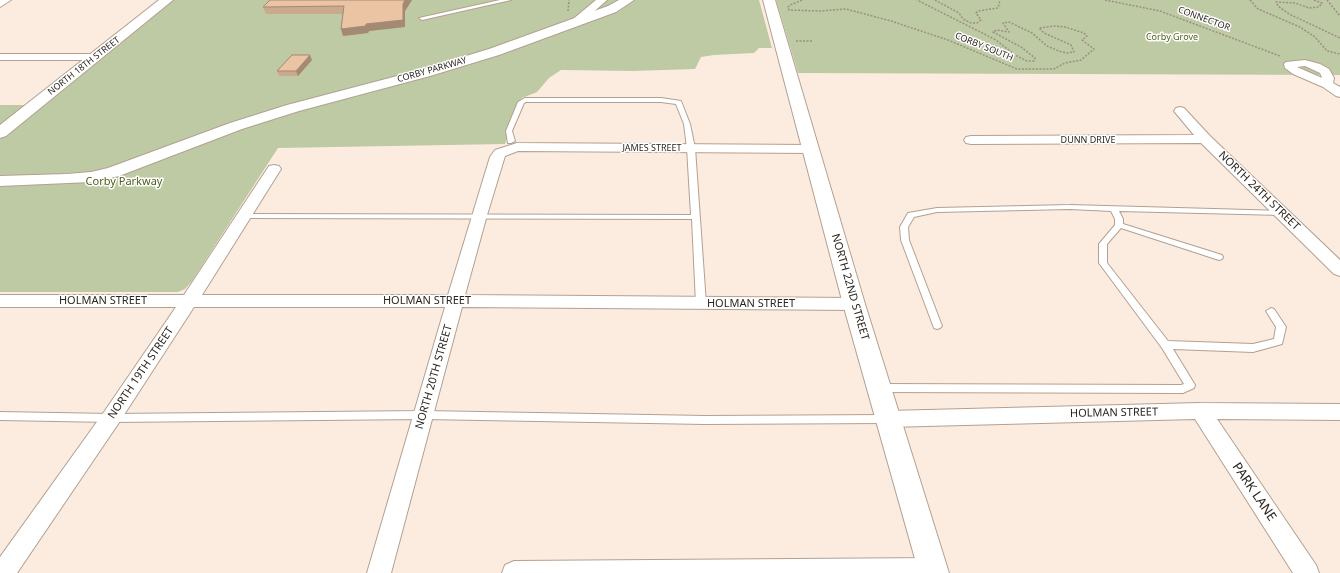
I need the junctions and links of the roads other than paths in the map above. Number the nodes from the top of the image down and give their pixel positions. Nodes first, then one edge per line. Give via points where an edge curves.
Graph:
1 (6, 0) edge
2 (167, 0) edge
3 (508, 0) edge
4 (602, 0) edge
5 (628, 0) edge
6 (769, 0) edge
7 (0, 4) edge
8 (422, 18) dead end
9 (576, 22) junction
10 (0, 57) edge
11 (96, 57) junction
12 (1295, 62) road end
13 (1340, 93) edge
14 (1180, 111) dead end
15 (0, 133) edge
16 (1205, 139) junction
17 (971, 140) dead end
18 (511, 142) dead end
19 (691, 148) junction
20 (811, 149) junction
21 (497, 158) joint
22 (274, 168) dead end
23 (0, 181) edge
24 (1114, 210) junction
25 (1282, 213) junction
26 (479, 215) junction
27 (244, 216) junction
28 (695, 217) junction
29 (1119, 225) junction
30 (1218, 257) dead end
31 (1340, 270) edge
32 (190, 300) junction
33 (0, 301) edge
34 (455, 301) junction
35 (701, 304) junction
36 (854, 304) junction
37 (1270, 311) dead end
38 (938, 326) dead end
39 (1165, 345) junction
40 (879, 388) junction
41 (1200, 411) junction
42 (1340, 412) edge
43 (424, 415) junction
44 (0, 416) edge
45 (111, 418) junction
46 (888, 419) junction
47 (934, 571) edge
48 (3, 573) edge
49 (380, 573) edge
50 (514, 573) edge
51 (1307, 573) edge

1 - 7 street
2 - 11 street, NORTH 18TH STREET
3 - 8 lane
4 - 9 street
5 - 9 street, CORBY PARKWAY via 612,9
6 - 20 street, NORTH 22ND STREET
9 - 23 street, CORBY PARKWAY via 432,71 236,126 112,172 66,179
10 - 11 street
11 - 15 street, NORTH 18TH STREET
12 - 13 street via 1316,66 1325,71 1327,84
14 - 16 street, NORTH 24TH STREET
16 - 17 street, DUNN DRIVE
16 - 25 street, NORTH 24TH STREET
18 - 19 lane via 509,131 521,102 526,100 661,100 679,102 687,124
19 - 20 street, JAMES STREET
19 - 21 street, JAMES STREET via 517,147 504,150
19 - 28 lane
20 - 36 street, NORTH 22ND STREET
21 - 26 street, NORTH 20TH STREET
22 - 27 street, NORTH 19TH STREET
24 - 25 lane via 1133,208
24 - 29 lane
24 - 38 lane via 1070,207 937,210 911,215 904,227 905,240
25 - 31 street, NORTH 24TH STREET
26 - 27 lane
26 - 28 lane
26 - 34 street, NORTH 20TH STREET
27 - 32 street, NORTH 19TH STREET
28 - 35 lane
29 - 30 lane
29 - 39 lane via 1103,244 1104,263
32 - 33 street, HOLMAN STREET
32 - 34 street, HOLMAN STREET
32 - 45 street, NORTH 19TH STREET
34 - 35 street, HOLMAN STREET
34 - 43 street, NORTH 20TH STREET
35 - 36 street, HOLMAN STREET
36 - 40 street, NORTH 22ND STREET
37 - 39 lane via 1281,327 1279,341 1253,348
39 - 40 lane via 1190,385 1183,389
40 - 46 street, NORTH 22ND STREET
41 - 42 street, HOLMAN STREET
41 - 46 street, HOLMAN STREET
41 - 51 street, PARK LANE
43 - 45 lane
43 - 46 lane via 704,420
43 - 49 street, NORTH 20TH STREET
44 - 45 lane
45 - 48 street, NORTH 19TH STREET
46 - 47 street, NORTH 22ND STREET
47 - 50 street

